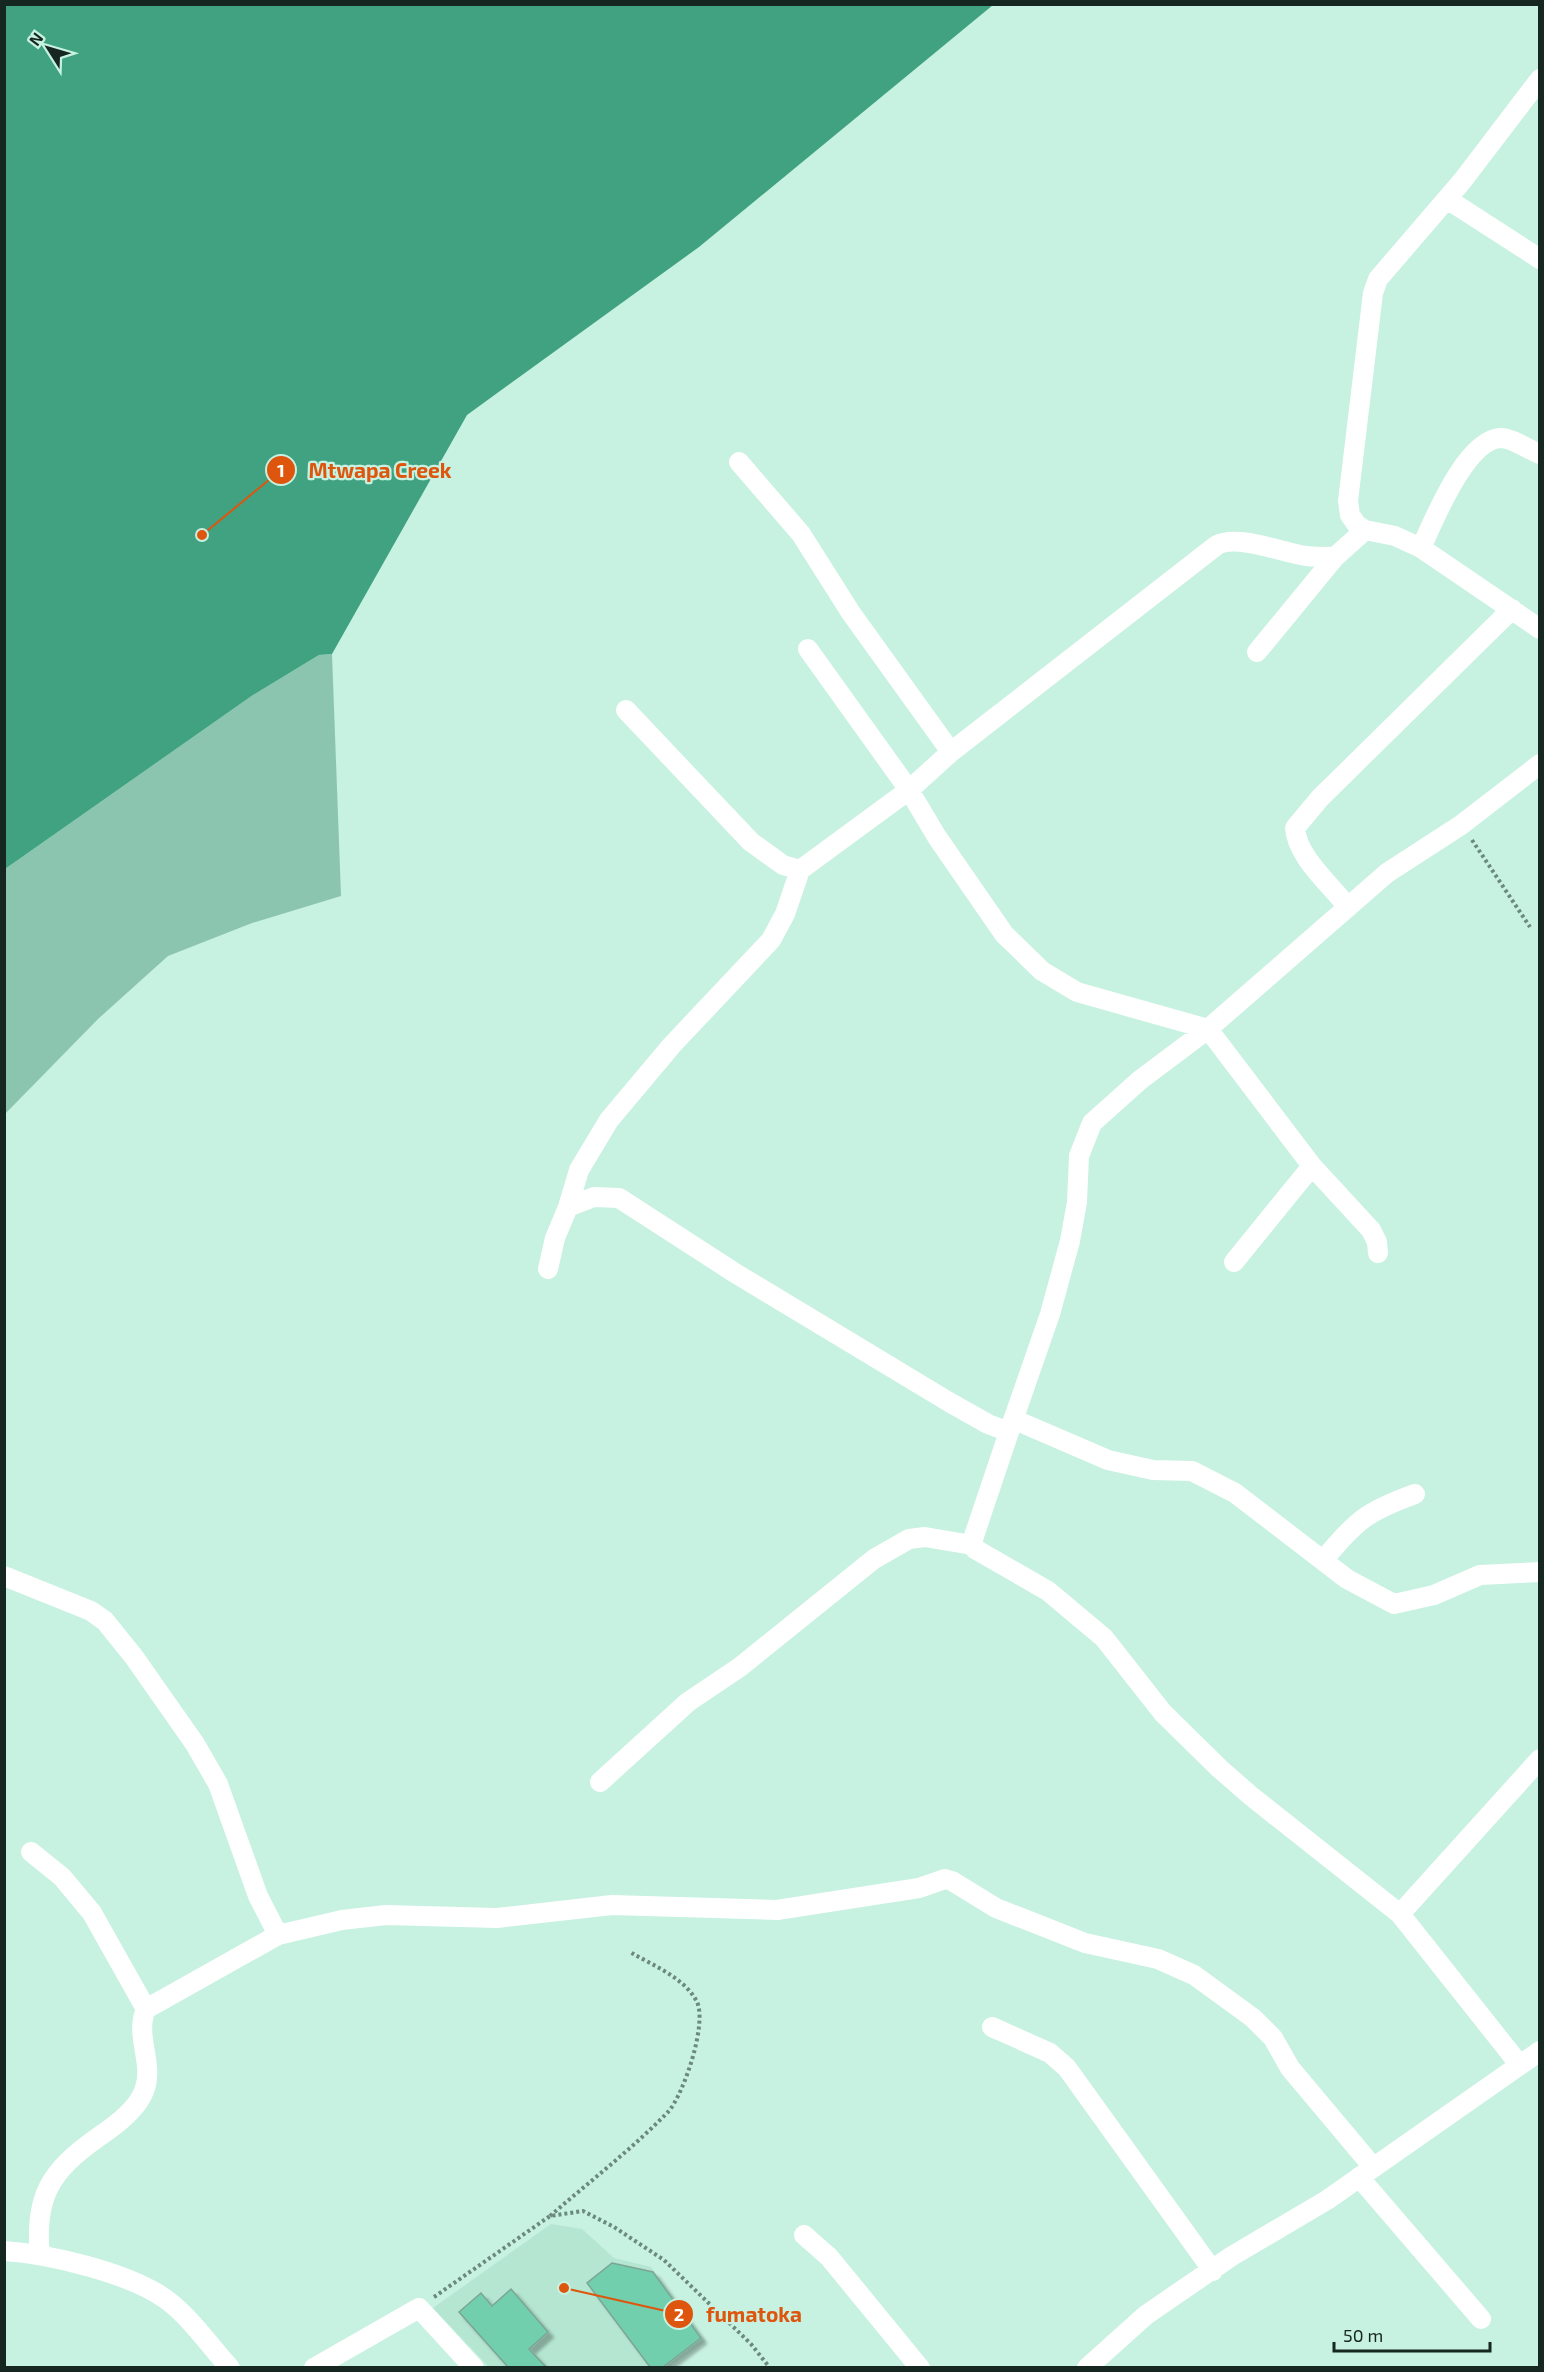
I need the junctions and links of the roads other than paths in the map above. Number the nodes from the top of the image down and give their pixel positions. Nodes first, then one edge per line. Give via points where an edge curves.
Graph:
1 (1539, 79) edge
2 (1447, 199) junction
3 (1539, 259) edge
4 (1539, 454) edge
5 (740, 462) dead end
6 (1365, 530) junction
7 (1421, 548) junction
8 (1335, 557) junction
9 (1512, 609) junction
10 (1539, 629) edge
11 (808, 649) dead end
12 (1257, 652) dead end
13 (626, 710) dead end
14 (951, 752) junction
15 (1539, 764) edge
16 (909, 790) junction
17 (800, 870) junction
18 (1347, 906) junction
19 (1208, 1029) junction
20 (1312, 1166) junction
21 (568, 1207) junction
22 (1377, 1253) dead end
23 (1234, 1262) dead end
24 (548, 1269) dead end
25 (1012, 1426) junction
26 (1415, 1494) dead end
27 (972, 1545) junction
28 (1324, 1559) junction
29 (1539, 1572) edge
30 (4, 1576) edge
31 (1539, 1759) edge
32 (600, 1782) dead end
33 (32, 1852) dead end
34 (1400, 1914) junction
35 (278, 1935) junction
36 (146, 2009) junction
37 (992, 2027) dead end
38 (1539, 2051) edge
39 (1519, 2064) junction
40 (1366, 2172) junction
41 (804, 2235) dead end
42 (4, 2252) edge
43 (40, 2255) junction
44 (1213, 2271) junction
45 (1481, 2319) dead end
46 (230, 2367) edge
47 (314, 2367) edge
48 (474, 2367) edge
49 (920, 2367) edge
50 (1088, 2367) edge

1 - 2 street
2 - 3 street
2 - 6 street via 1388,266 1373,293 1348,501 1350,515
4 - 7 street via 1502,438 1485,442 1472,454
5 - 14 street via 801,534 851,613
6 - 7 street via 1395,536
6 - 8 street
7 - 9 street
8 - 12 street
8 - 14 street via 1305,556 1224,541
9 - 10 street
9 - 18 street via 1320,798 1295,828 1302,850
11 - 16 street
13 - 17 street via 751,842 783,865
14 - 16 street
15 - 18 street
16 - 17 street
16 - 19 street via 1004,934 1042,971 1077,992
17 - 21 street via 771,940 672,1045 609,1120 579,1170
18 - 19 street
19 - 20 street
19 - 25 street via 1102,1111 1083,1141 1078,1156 1077,1202 1070,1241
20 - 22 street via 1371,1230
20 - 23 street
21 - 24 street
21 - 25 street via 594,1197 619,1198 949,1402 988,1424
25 - 27 street
25 - 28 street via 1108,1460 1153,1470 1192,1472 1235,1493
26 - 28 street via 1379,1507 1357,1522
27 - 32 street via 925,1536 909,1539 874,1559 740,1667 688,1702
27 - 34 street via 1048,1591 1104,1638 1163,1713 1219,1768
28 - 29 street via 1347,1579 1394,1604 1434,1595 1480,1575
30 - 35 street via 91,1611 124,1644 218,1784 258,1896
31 - 34 street
33 - 36 street via 62,1877 92,1913
34 - 39 street
35 - 36 street
35 - 40 street via 342,1920 386,1915 497,1918 612,1905 777,1911 919,1888 945,1879 996,1908 1085,1943 1158,1959 1194,1975 1253,2018 1273,2038 1290,2068
36 - 43 street via 141,2027 148,2064 145,2090 129,2112 63,2164 49,2182 39,2210
37 - 44 street via 1050,2053 1067,2068
38 - 39 street
39 - 40 street
40 - 44 street
40 - 45 street
41 - 49 street via 829,2257
42 - 43 street
43 - 46 street via 82,2265 154,2292 183,2314
44 - 50 street via 1146,2315
47 - 48 street via 419,2308

